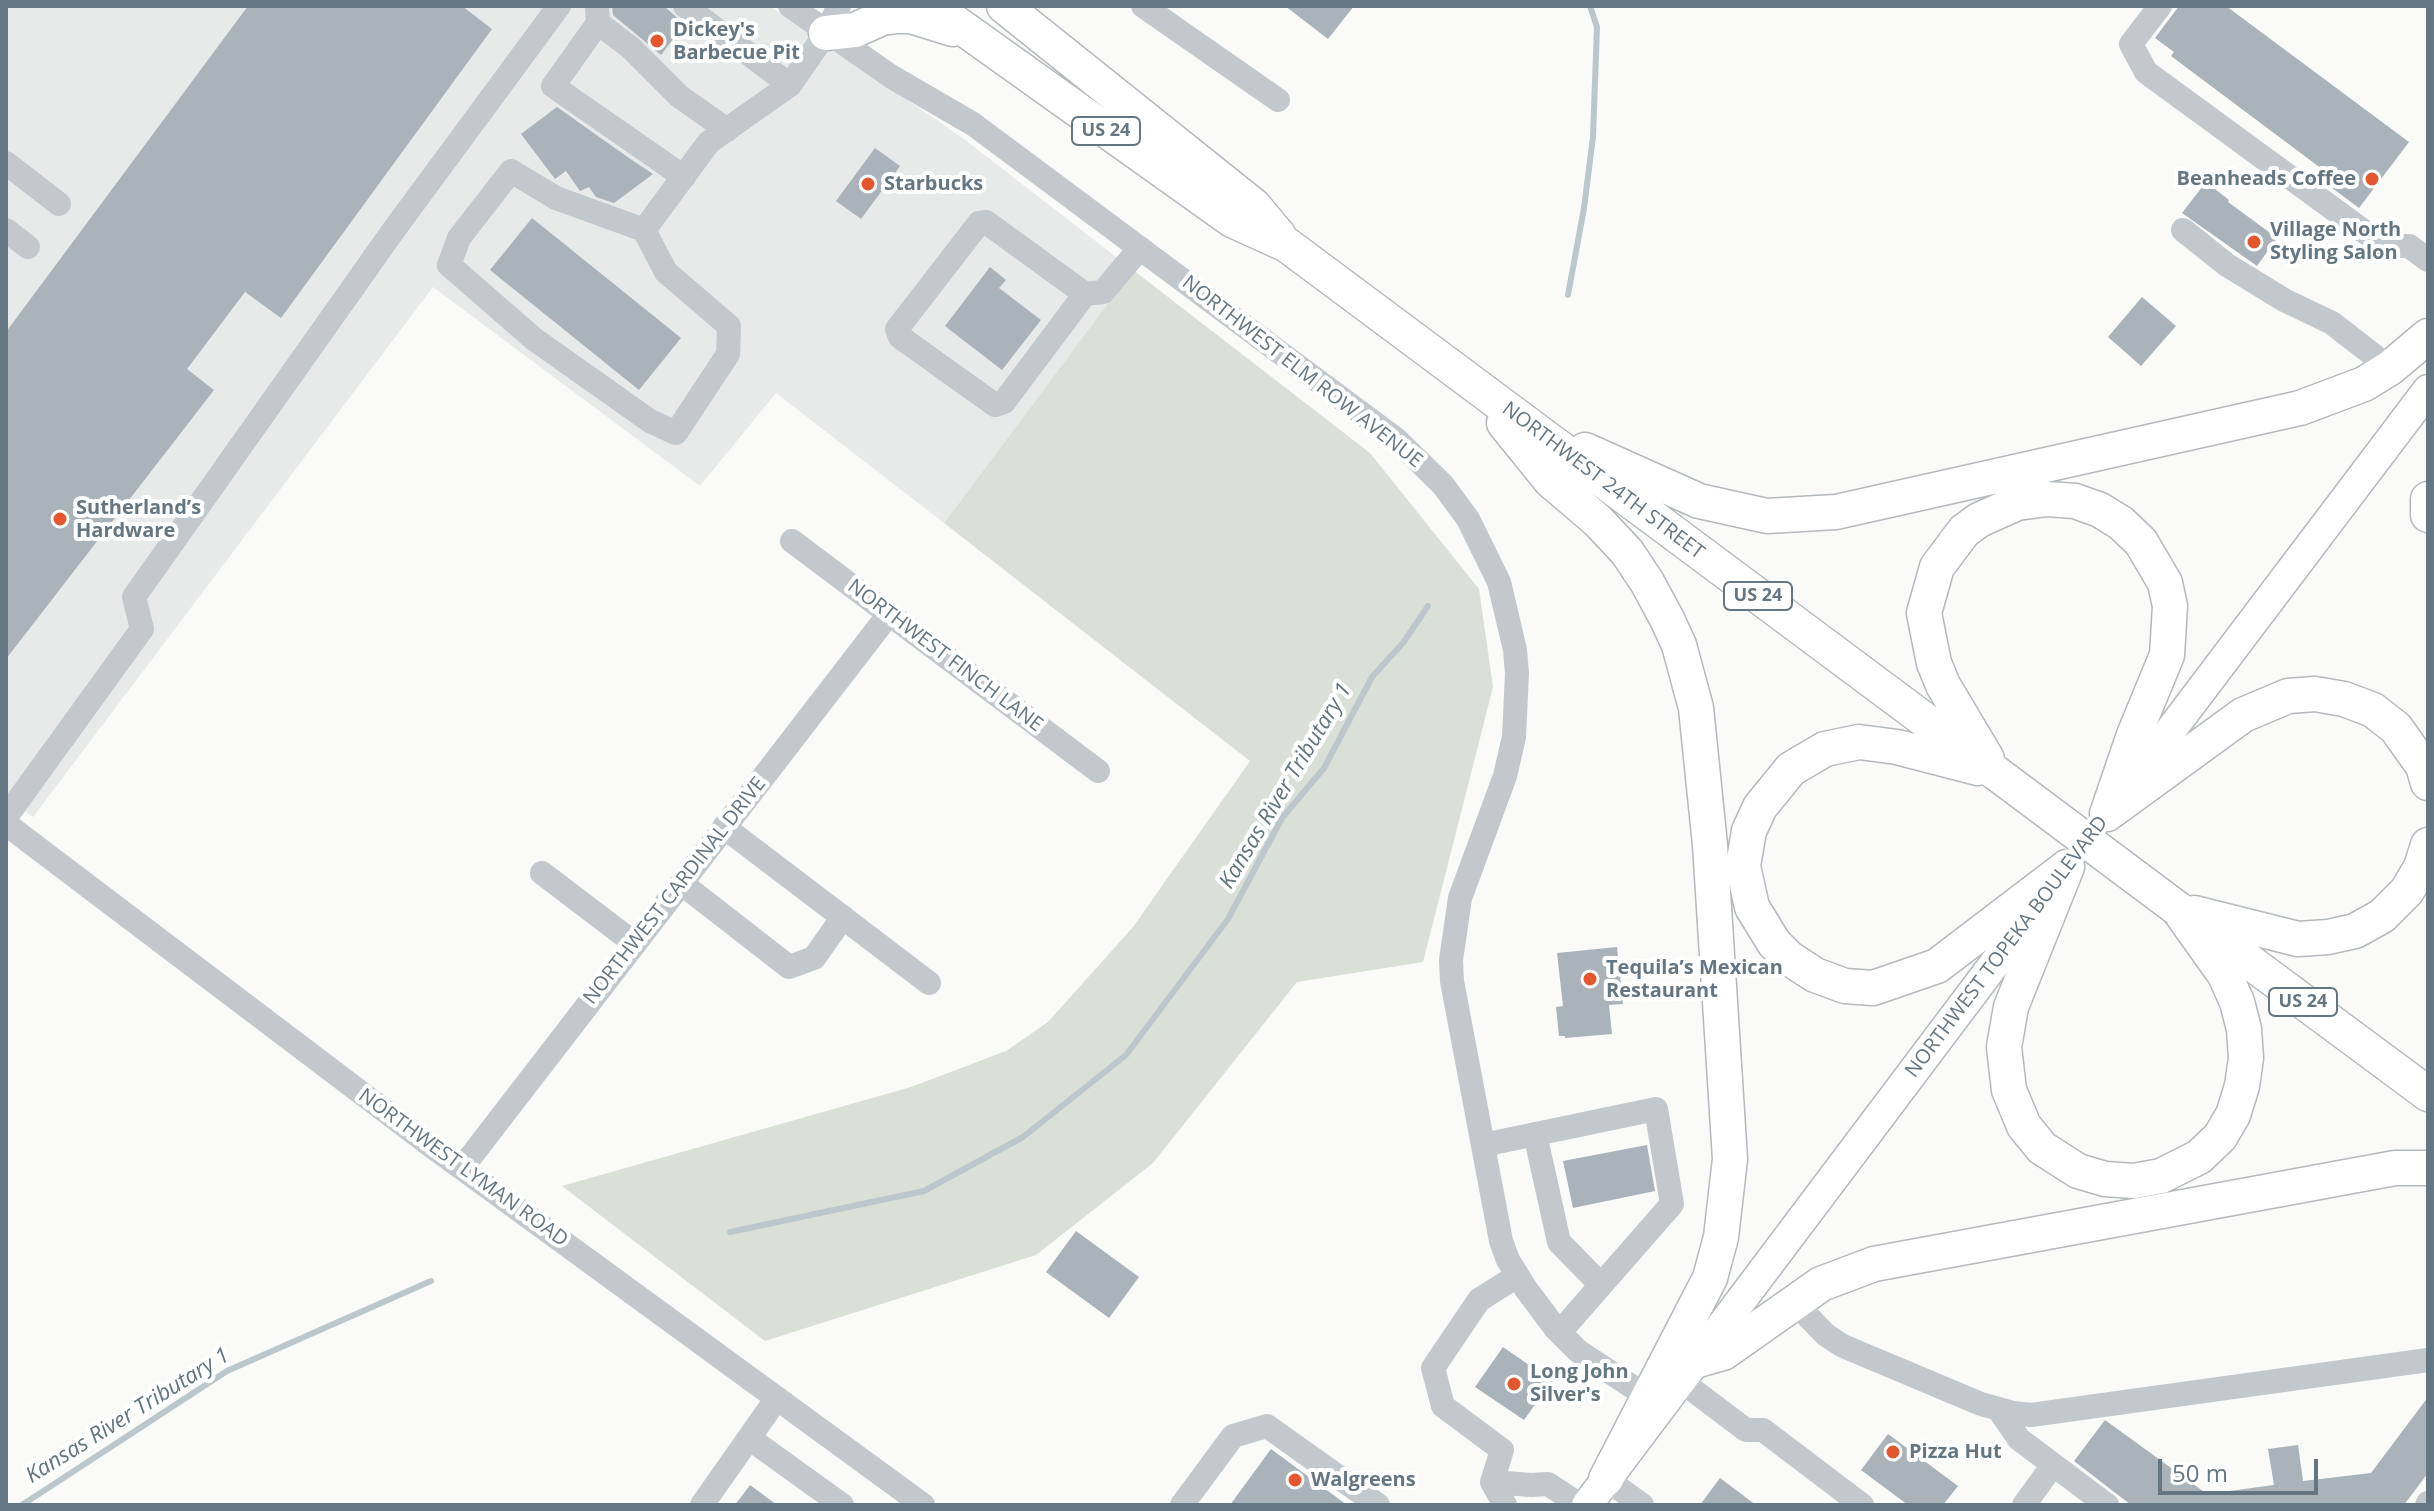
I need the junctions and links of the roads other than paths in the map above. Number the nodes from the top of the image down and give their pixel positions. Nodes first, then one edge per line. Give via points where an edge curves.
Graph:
1 (685, 6) edge
2 (790, 6) edge
3 (932, 6) edge
4 (1004, 6) edge
5 (1143, 6) edge
6 (2160, 6) edge
7 (558, 7) edge
8 (832, 19) edge
9 (595, 21) edge
10 (965, 32) junction
11 (790, 85) junction
12 (1278, 100) dead end
13 (727, 130) junction
14 (6, 163) edge
15 (684, 177) junction
16 (59, 204) dead end
17 (6, 230) edge
18 (644, 230) junction
19 (2183, 230) dead end
20 (1287, 245) junction
21 (28, 247) dead end
22 (1140, 248) junction
23 (2428, 260) edge
24 (1085, 294) junction
25 (2428, 336) edge
26 (2390, 368) junction
27 (1474, 385) junction
28 (2428, 390) edge
29 (1521, 420) junction
30 (2428, 499) edge
31 (2428, 515) edge
32 (792, 541) dead end
33 (889, 614) junction
34 (1098, 771) dead end
35 (1996, 773) junction
36 (2428, 783) edge
37 (2107, 814) junction
38 (6, 817) edge
39 (6, 824) edge
40 (724, 827) junction
41 (2428, 845) edge
42 (2067, 867) junction
43 (542, 873) dead end
44 (681, 883) junction
45 (2178, 909) junction
46 (843, 917) junction
47 (634, 943) junction
48 (929, 983) dead end
49 (2428, 1094) edge
50 (1535, 1134) junction
51 (1483, 1145) junction
52 (462, 1168) junction
53 (2428, 1168) edge
54 (1517, 1276) junction
55 (1601, 1285) junction
56 (1793, 1301) junction
57 (1560, 1332) junction
58 (2428, 1360) edge
59 (1688, 1371) junction
60 (777, 1398) junction
61 (1655, 1402) junction
62 (1999, 1410) junction
63 (749, 1438) junction
64 (2053, 1465) junction
65 (1492, 1482) junction
66 (1596, 1492) edge
67 (702, 1505) edge
68 (842, 1505) edge
69 (922, 1505) edge
70 (1182, 1505) edge
71 (1378, 1505) edge
72 (1505, 1505) edge
73 (1580, 1505) edge
74 (1642, 1505) edge
75 (1862, 1505) edge
76 (2024, 1505) edge
77 (2107, 1505) edge

1 - 11 street
2 - 8 street, NORTHWEST ELM ROW AVENUE
3 - 10 highway, NORTHWEST 24TH STREET / US 24
4 - 20 highway, NORTHWEST 24TH STREET / US 24 via 1254,206
5 - 12 street
6 - 23 street via 2131,44 2146,72 2384,246 2409,246
7 - 9 street
7 - 38 street via 134,597 142,629
8 - 10 highway via 855,30 882,18 911,16
8 - 11 street
8 - 22 street, NORTHWEST ELM ROW AVENUE via 892,77 973,124
9 - 13 street via 679,96
9 - 15 street via 553,86
10 - 20 highway, NORTHWEST 24TH STREET / US 24 via 1232,220
11 - 13 street
13 - 15 street via 709,142
14 - 16 street
15 - 18 street
17 - 21 street
18 - 18 street via 666,272 729,326 728,354 676,433 650,421 534,339 449,265 459,238 511,171 556,198
19 - 26 street via 2227,265 2332,323
20 - 27 highway, NORTHWEST 24TH STREET / US 24
22 - 24 street via 1103,292
22 - 51 street, NORTHWEST ELM ROW AVENUE via 1416,457 1468,519 1499,582 1515,650 1514,737 1460,898 1451,960
24 - 24 street via 1004,402 995,405 900,337 897,329 979,223 986,222
25 - 26 highway
26 - 29 highway via 2364,384 2300,408 1836,512 1803,515 1767,516 1699,501
27 - 29 highway, NORTHWEST 24TH STREET / US 24
27 - 61 highway via 1551,481 1627,552 1679,645 1696,708 1710,845 1728,1185 1710,1278
28 - 37 main road, NORTHWEST TOPEKA BOULEVARD
29 - 35 highway, NORTHWEST 24TH STREET / US 24
30 - 31 highway
32 - 33 street, NORTHWEST FINCH LANE
33 - 34 street, NORTHWEST FINCH LANE
33 - 40 street, NORTHWEST CARDINAL DRIVE
35 - 37 highway via 1934,663 1924,613 1929,591 1950,548 1979,520 2017,503 2075,501 2121,523 2141,542 2165,583 2170,606 2167,655
35 - 42 highway via 1859,742 1825,749 1791,769 1760,807 1745,847 1746,887 1762,927 1789,958 1815,975 1845,986 1873,988 1937,966
35 - 45 highway, US 24, bridge
36 - 37 highway via 2411,747 2373,710 2315,694 2288,696 2243,715
37 - 42 main road, NORTHWEST TOPEKA BOULEVARD
39 - 52 street, NORTHWEST LYMAN ROAD
40 - 44 street, NORTHWEST CARDINAL DRIVE
40 - 46 street
41 - 45 highway via 2407,891 2382,916 2355,931 2298,939
42 - 45 highway via 2011,1007 2004,1047 2009,1090 2024,1126 2042,1148 2078,1171 2134,1181 2161,1176 2199,1157 2233,1115 2246,1058 2237,1002 2225,975
42 - 59 main road, NORTHWEST TOPEKA BOULEVARD
43 - 47 street
44 - 46 street via 789,967 814,958
44 - 47 street, NORTHWEST CARDINAL DRIVE
45 - 49 highway, US 24
46 - 48 street
47 - 52 street, NORTHWEST CARDINAL DRIVE
50 - 51 street
50 - 55 street via 1559,1242
50 - 55 street via 1656,1109 1672,1204
51 - 54 street, NORTHWEST ELM ROW AVENUE via 1501,1241
52 - 60 street, NORTHWEST LYMAN ROAD
53 - 56 highway via 2395,1168 1892,1260 1821,1284
54 - 57 street, NORTHWEST ELM ROW AVENUE
54 - 65 street via 1479,1300 1433,1368 1443,1406 1502,1450
55 - 57 street
56 - 59 highway via 1723,1353
56 - 62 street via 1843,1346
57 - 61 street, NORTHWEST ELM ROW AVENUE via 1578,1351
58 - 62 street via 2031,1415
59 - 61 main road, NORTHWEST TOPEKA BOULEVARD
59 - 75 street via 1746,1430 1763,1430
60 - 63 street
60 - 69 street, NORTHWEST LYMAN ROAD
61 - 66 highway
62 - 64 street via 2019,1439
63 - 67 street
63 - 68 street
64 - 76 street
64 - 77 street
65 - 72 street
65 - 73 street via 1548,1484
66 - 74 street
70 - 71 street via 1233,1436 1267,1426

